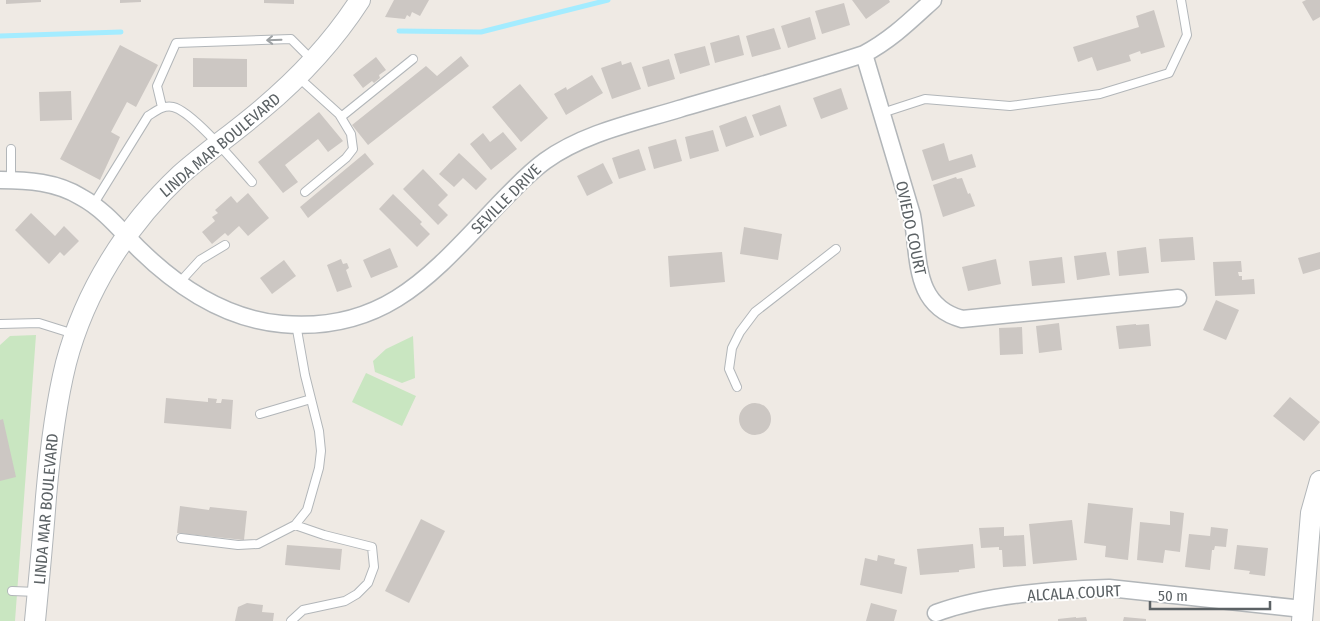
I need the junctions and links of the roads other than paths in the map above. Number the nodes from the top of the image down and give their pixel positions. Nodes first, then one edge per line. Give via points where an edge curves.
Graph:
1 (360, 0) edge
2 (933, 0) edge
3 (1181, 0) edge
4 (864, 54) junction
5 (413, 59) dead end
6 (314, 61) junction
7 (298, 76) junction
8 (162, 107) junction
9 (882, 113) junction
10 (341, 117) junction
11 (219, 144) junction
12 (10, 149) dead end
13 (5, 180) edge
14 (252, 182) dead end
15 (305, 192) dead end
16 (93, 205) junction
17 (126, 236) junction
18 (225, 245) dead end
19 (836, 249) dead end
20 (178, 283) junction
21 (1178, 298) dead end
22 (0, 324) edge
23 (296, 324) junction
24 (75, 335) junction
25 (737, 387) dead end
26 (311, 399) junction
27 (260, 414) dead end
28 (1320, 481) edge
29 (295, 526) junction
30 (181, 538) dead end
31 (12, 591) dead end
32 (38, 592) junction
33 (936, 613) dead end
34 (1303, 615) edge
35 (35, 621) edge
36 (291, 621) edge

1 - 6 street, LINDA MAR BOULEVARD
2 - 4 street, SEVILLE DRIVE via 897,33
3 - 9 lane via 1187,35 1169,73 1100,94 1010,106 925,99
4 - 9 street, OVIEDO COURT
4 - 23 street, SEVILLE DRIVE via 618,127 569,146 525,178 437,269 400,298 357,318 332,323
5 - 10 lane
6 - 7 street, LINDA MAR BOULEVARD
6 -> 8 lane via 291,39 176,43 157,86
7 - 10 lane
7 - 11 street, LINDA MAR BOULEVARD
8 - 11 lane via 174,107 189,116
8 - 16 lane via 148,116
9 - 21 street, OVIEDO COURT via 912,215 920,275 935,305 948,315 962,319
10 - 15 lane via 351,134 353,150
11 - 14 lane
11 - 17 street, LINDA MAR BOULEVARD via 161,194
12 - 13 lane
13 - 16 street, SEVILLE DRIVE via 55,185
16 - 17 street, SEVILLE DRIVE
17 - 20 street, SEVILLE DRIVE
17 - 24 street, LINDA MAR BOULEVARD via 97,282
18 - 20 lane via 200,260
19 - 25 lane via 755,312 740,332 732,348 729,369
20 - 23 street, SEVILLE DRIVE via 232,312 254,319
22 - 24 lane via 39,323
23 - 26 lane
24 - 32 street, LINDA MAR BOULEVARD via 66,362 54,425
26 - 27 lane
26 - 29 lane via 321,451 307,510
28 - 34 street via 1311,513
29 - 30 lane via 258,544 238,545
29 - 36 lane via 372,547 374,567 368,583 357,594 345,601 303,610
31 - 32 lane
32 - 35 street, LINDA MAR BOULEVARD
33 - 34 street, ALCALA COURT via 985,599 1109,588

